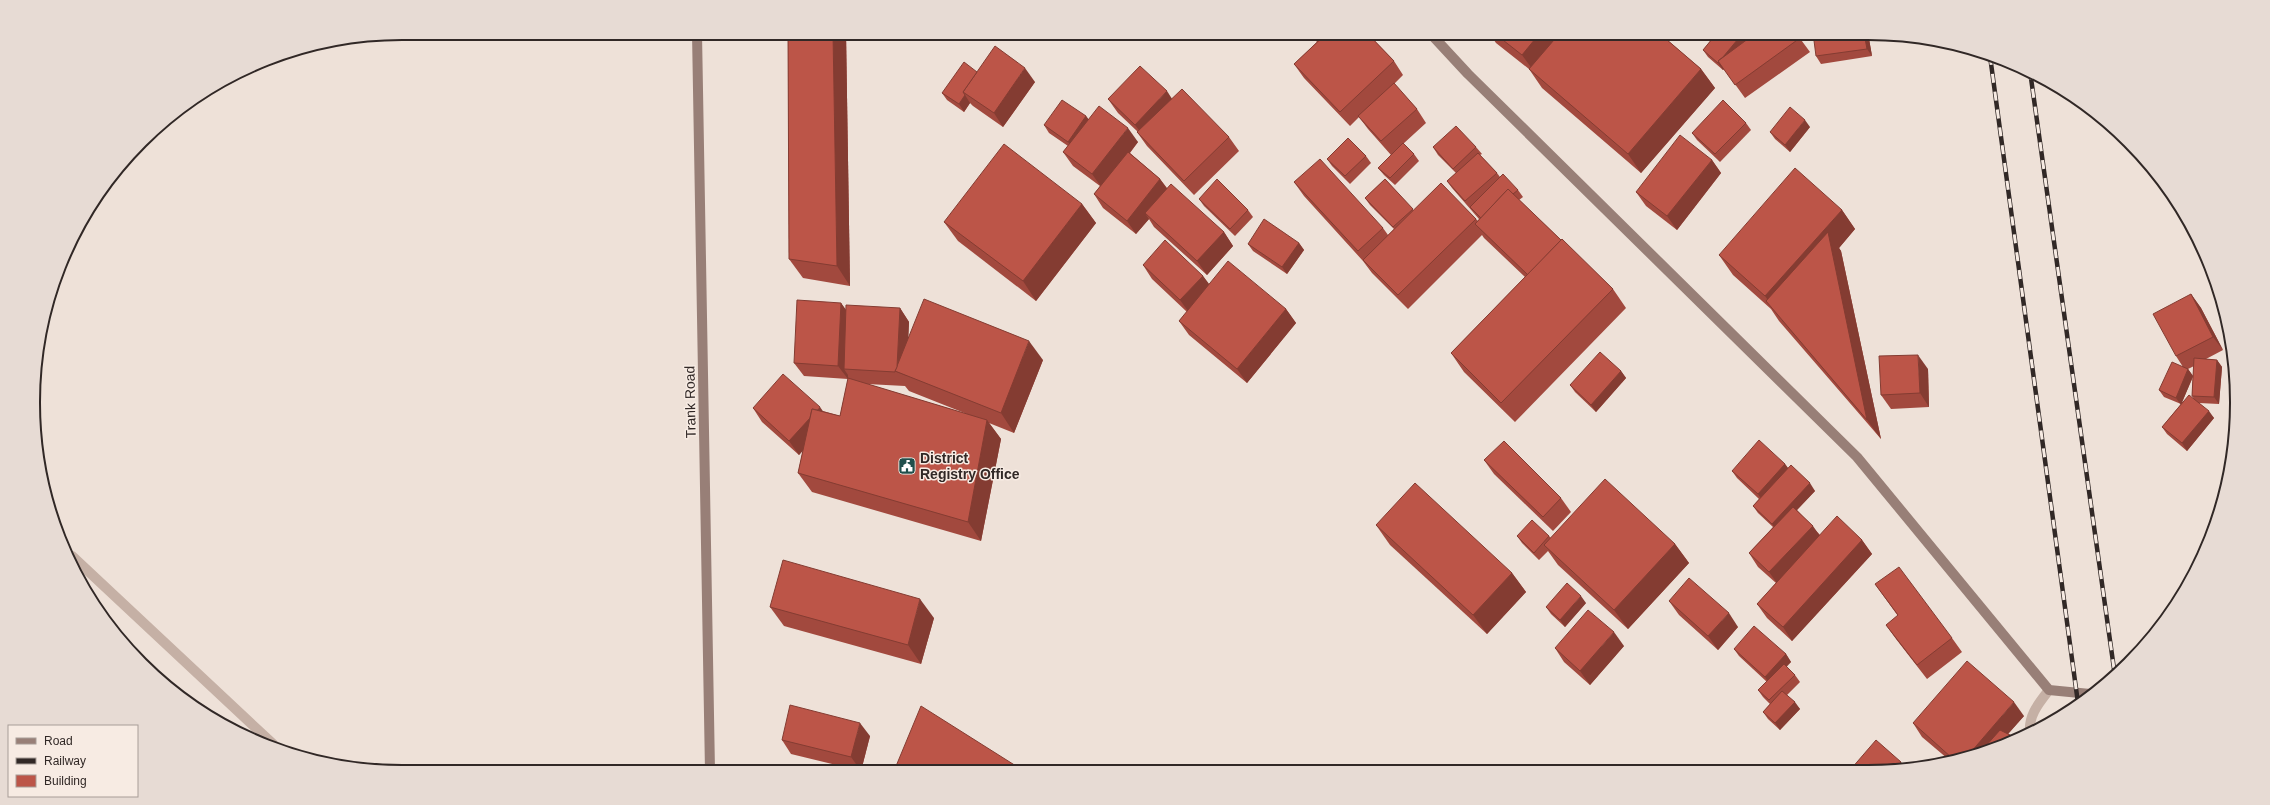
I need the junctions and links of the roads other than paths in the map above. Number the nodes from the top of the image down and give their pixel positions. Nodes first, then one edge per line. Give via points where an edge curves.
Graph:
1 (697, 40) edge
2 (1436, 40) edge
3 (75, 559) edge
4 (2049, 690) junction
5 (2083, 693) edge
6 (2030, 727) edge
7 (267, 738) edge
8 (710, 765) edge

1 - 8 main road, Trank Road
2 - 4 main road via 1857,457
3 - 7 street
4 - 5 main road
4 - 6 street via 2034,710

